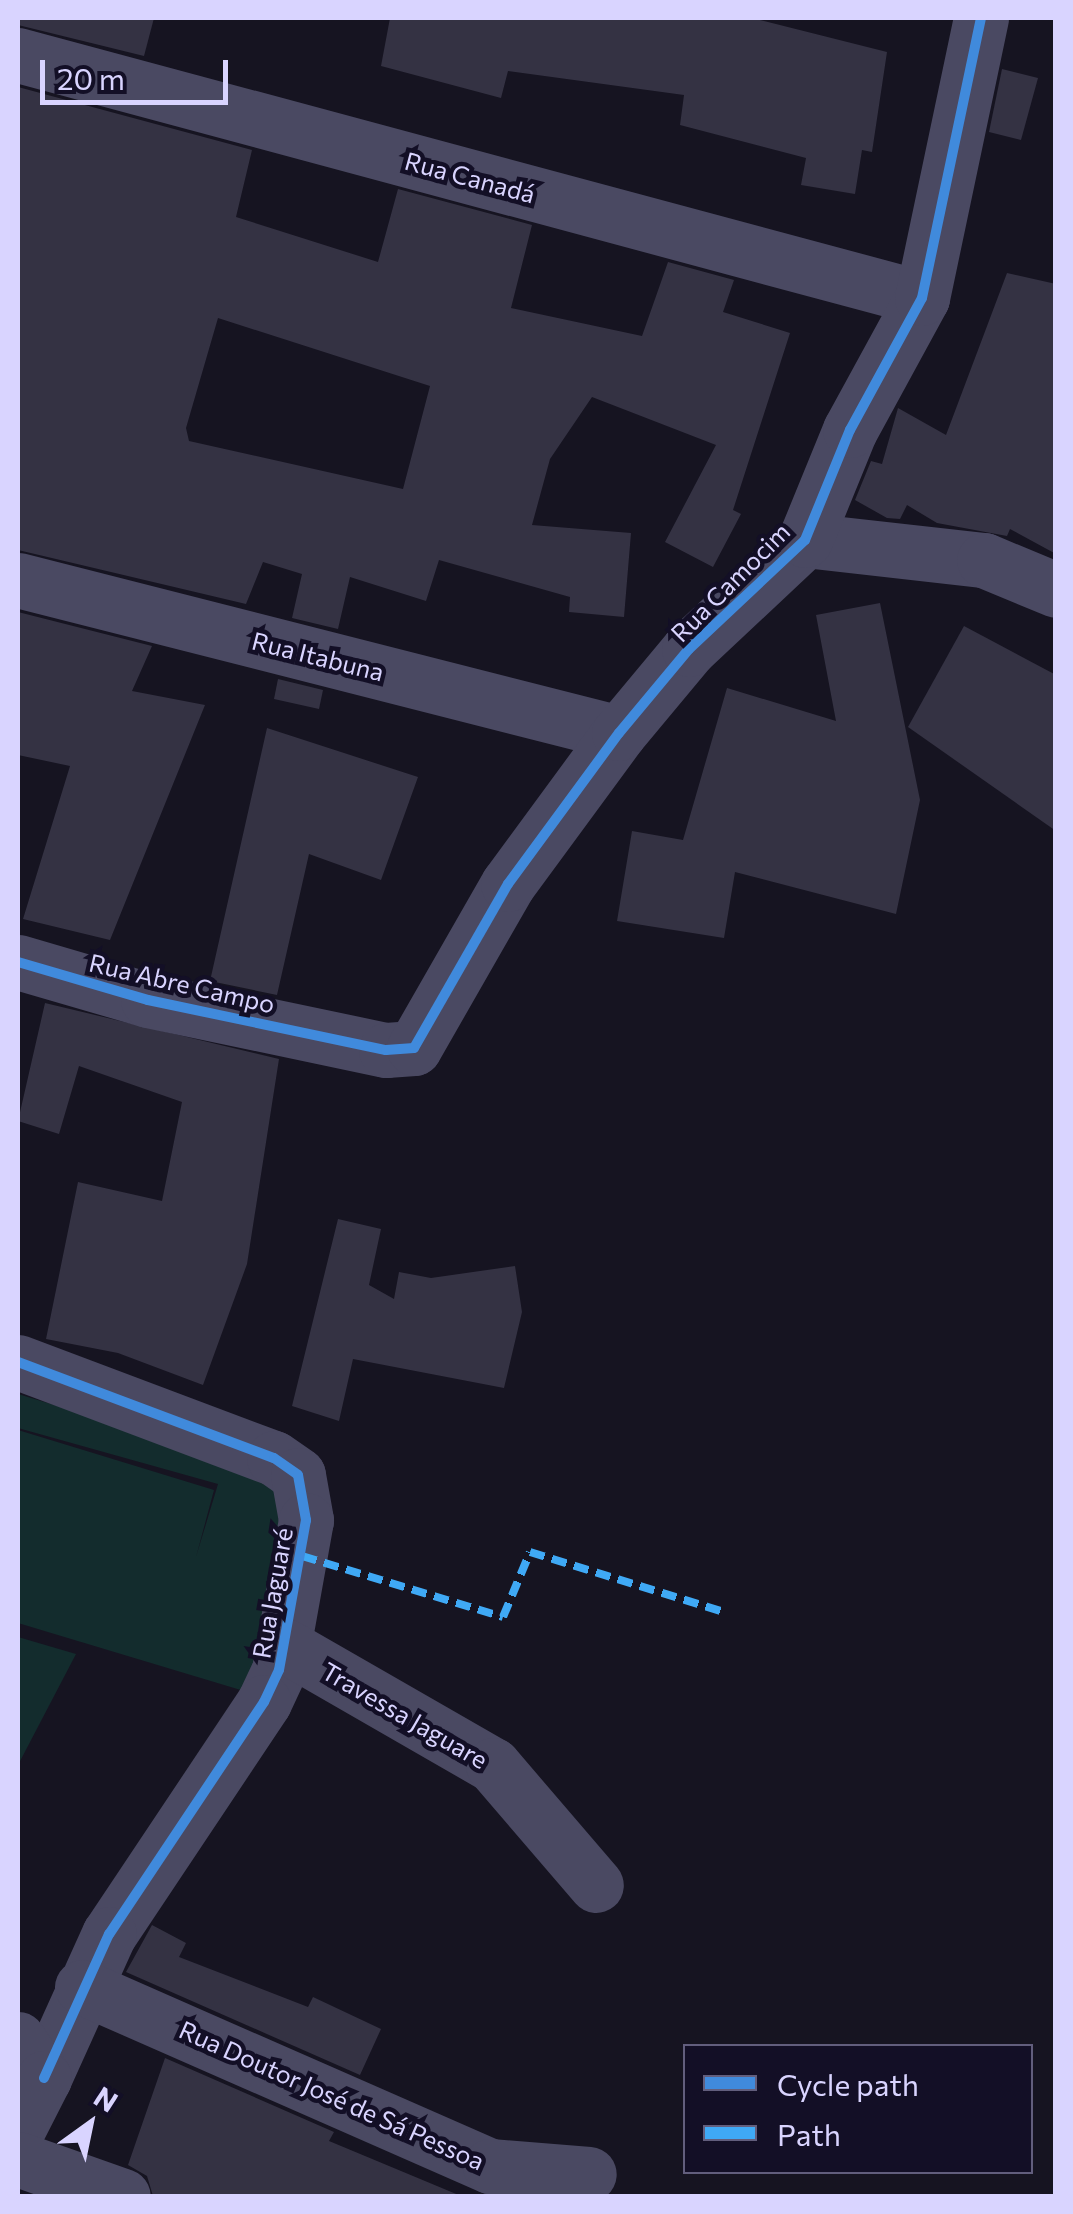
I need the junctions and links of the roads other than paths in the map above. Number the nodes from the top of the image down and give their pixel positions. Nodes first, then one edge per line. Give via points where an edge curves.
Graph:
1 (981, 18) edge
2 (18, 55) edge
3 (922, 298) junction
4 (804, 540) junction
5 (18, 580) edge
6 (1056, 590) edge
7 (619, 733) junction
8 (18, 962) edge
9 (339, 1037) joint
10 (18, 1362) edge
11 (284, 1645) junction
12 (596, 1885) dead end
13 (82, 1988) junction
14 (24, 2113) edge
15 (590, 2174) dead end
16 (123, 2196) edge

1 - 3 street, Rua Camocim
2 - 3 street, Rua Canadá
3 - 4 street, Rua Camocim via 850,430
4 - 6 street via 984,560
4 - 7 street, Rua Camocim via 689,649
5 - 7 street, Rua Itabuna
7 - 9 street, Rua Camocim via 508,884 414,1048 386,1050
8 - 9 street, Rua Abre Campo via 148,1000
10 - 11 street, Rua Jaguaré via 274,1458 298,1475 306,1520
11 - 12 street, Travessa Jaguare via 492,1764
11 - 13 street, Rua Jaguaré via 264,1702 228,1766 109,1934
13 - 14 street, Rua Jaguaré
13 - 15 street, Rua Doutor José de Sá Pessoa via 490,2166
14 - 16 street

